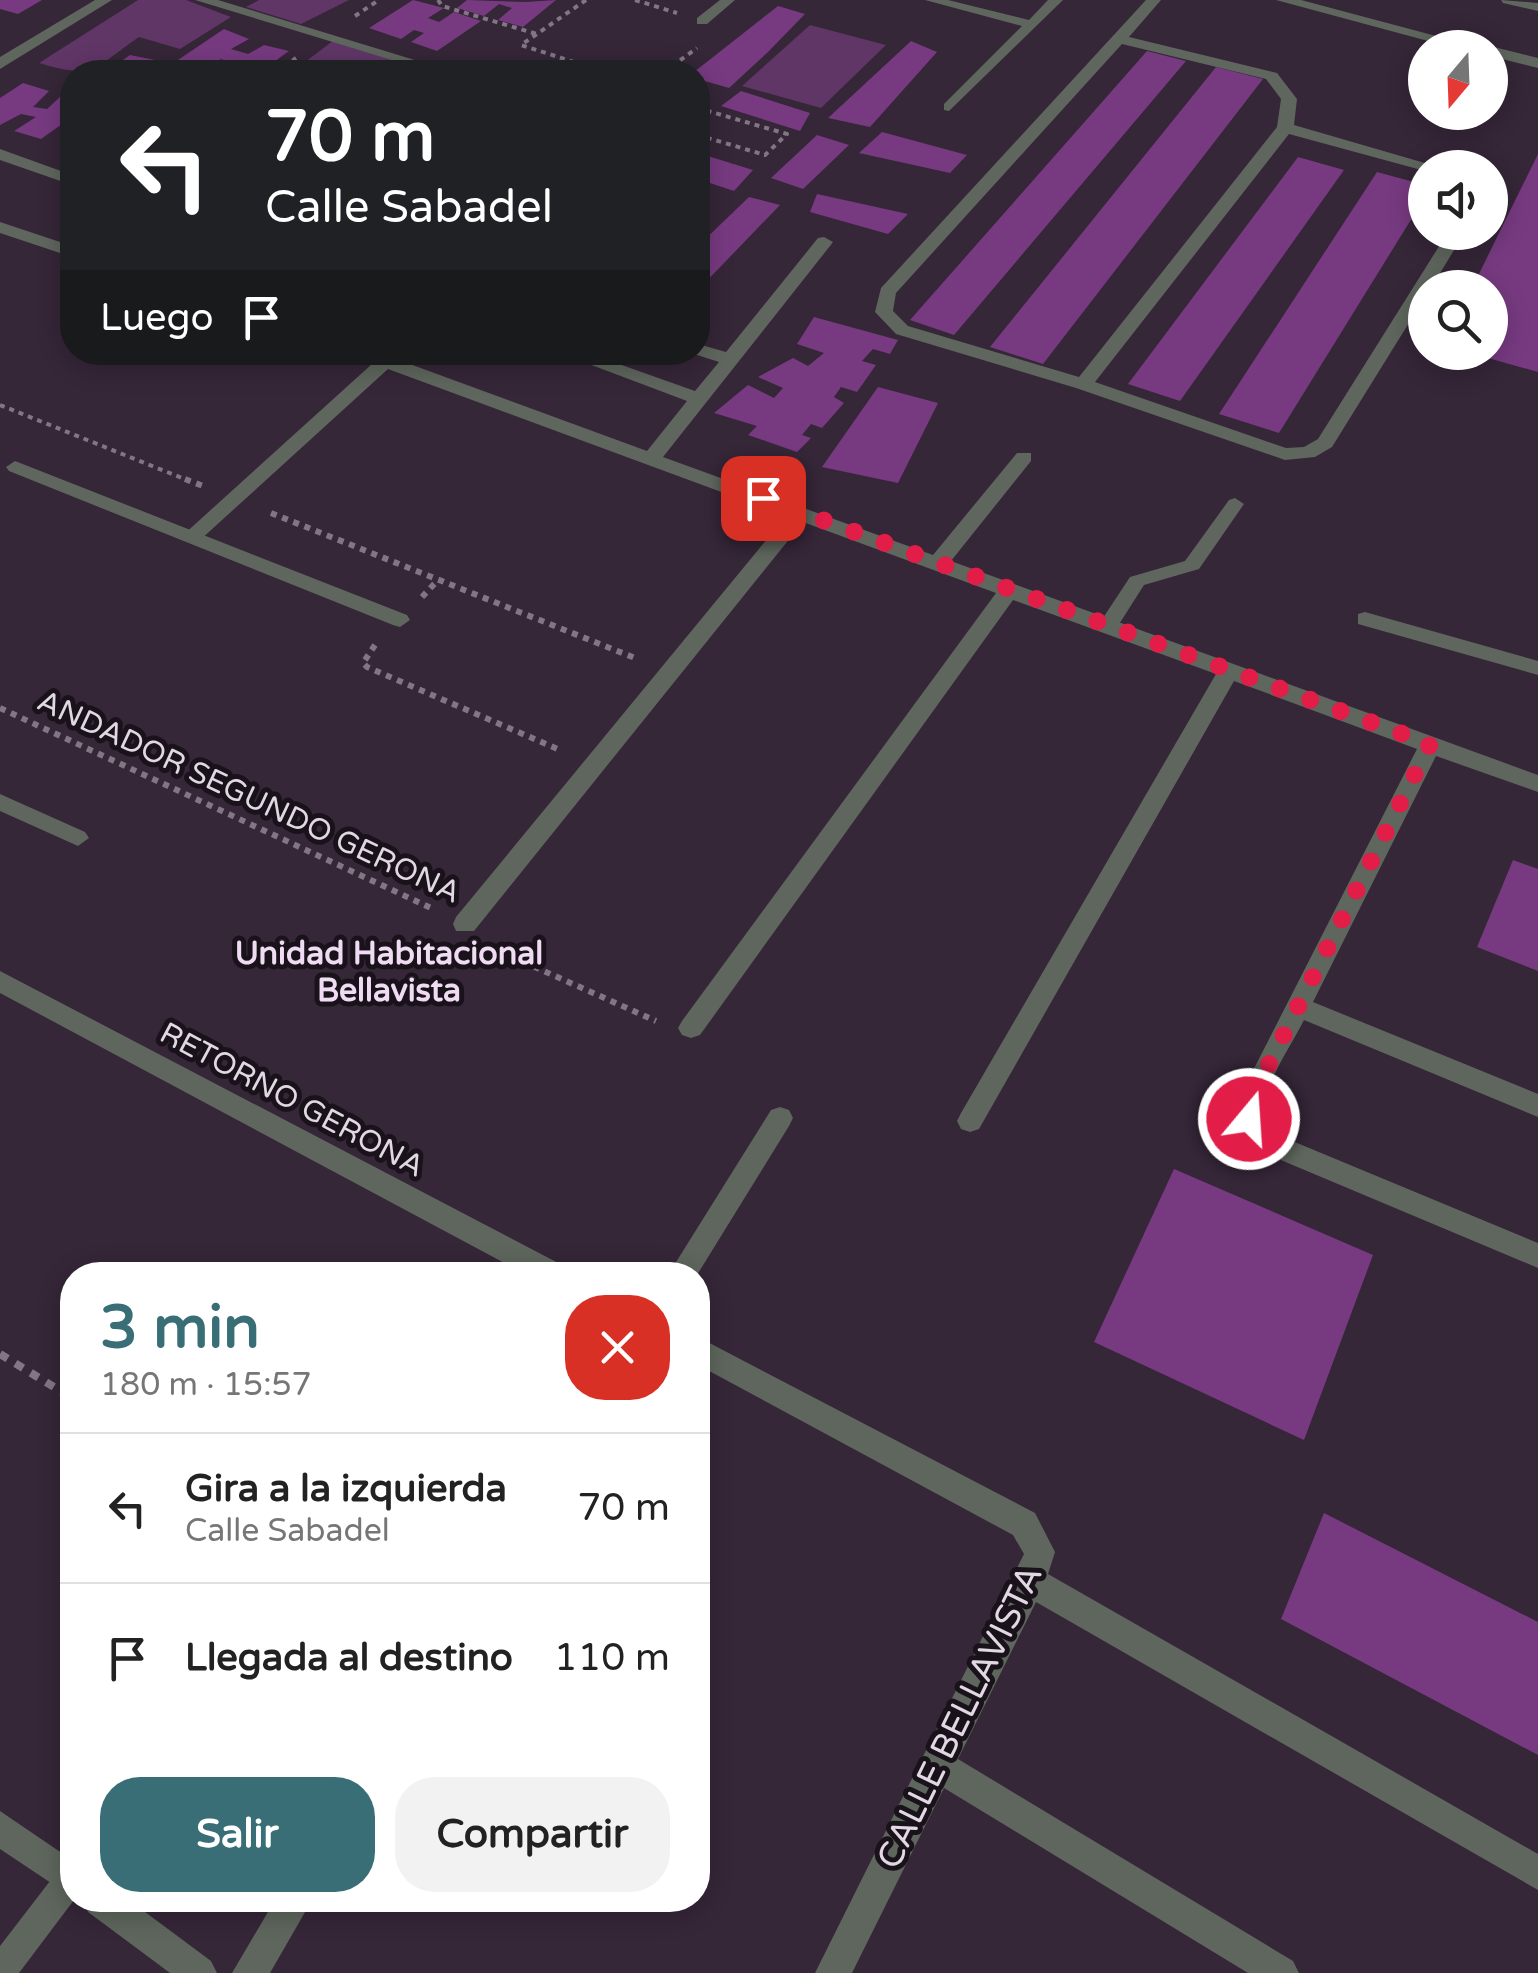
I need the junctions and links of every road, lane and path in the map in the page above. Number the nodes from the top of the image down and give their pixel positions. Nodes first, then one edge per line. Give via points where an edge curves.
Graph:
1 (104, 0) edge
2 (202, 0) edge
3 (438, 0) edge
4 (586, 0) edge
5 (728, 0) edge
6 (932, 0) edge
7 (1056, 0) edge
8 (1154, 0) edge
9 (1508, 0) edge
10 (1291, 1) edge
11 (1538, 7) edge
12 (702, 21) dead end
13 (1029, 24) junction
14 (1408, 31) edge
15 (536, 34) junction
16 (1119, 39) junction
17 (1508, 56) edge
18 (405, 60) edge
19 (568, 60) edge
20 (0, 64) edge
21 (1538, 64) edge
22 (950, 108) dead end
23 (710, 112) edge
24 (1285, 128) junction
25 (710, 138) edge
26 (0, 154) edge
27 (1408, 161) edge
28 (60, 176) edge
29 (0, 227) edge
30 (824, 242) dead end
31 (60, 248) edge
32 (1445, 250) edge
33 (710, 353) edge
34 (728, 359) junction
35 (382, 365) edge
36 (393, 365) edge
37 (603, 365) edge
38 (1083, 384) junction
39 (697, 398) junction
40 (1024, 456) dead end
41 (652, 458) junction
42 (15, 467) dead end
43 (1236, 504) dead end
44 (800, 512) junction
45 (192, 536) junction
46 (940, 562) junction
47 (1010, 589) junction
48 (1366, 619) dead end
49 (400, 620) junction
50 (1110, 624) junction
51 (1230, 668) junction
52 (1538, 668) edge
53 (670, 672) junction
54 (0, 708) edge
55 (1430, 744) junction
56 (594, 765) junction
57 (1538, 784) edge
58 (0, 802) edge
59 (78, 838) dead end
60 (465, 924) junction
61 (0, 981) edge
62 (1299, 1006) junction
63 (691, 1028) joint
64 (1538, 1106) edge
65 (780, 1118) dead end
66 (970, 1121) dead end
67 (1538, 1256) edge
68 (530, 1262) edge
69 (690, 1262) edge
70 (0, 1354) edge
71 (710, 1356) edge
72 (60, 1391) edge
73 (1030, 1581) junction
74 (939, 1766) junction
75 (0, 1828) edge
76 (60, 1870) edge
77 (1538, 1873) edge
78 (60, 1894) edge
79 (116, 1912) edge
80 (288, 1912) edge
81 (0, 1972) edge
82 (200, 1973) edge
83 (250, 1973) edge
84 (833, 1973) edge
85 (1281, 1973) edge

1 - 20 street
2 - 18 street
3 - 15 path
4 - 15 path
5 - 12 lane
6 - 13 lane
7 - 13 lane
8 - 16 street
9 - 11 lane
10 - 14 street
13 - 22 lane
15 - 19 path via 521,44
16 - 24 street via 1271,76 1287,88 1293,104
16 - 38 street via 887,292 884,312 902,330
17 - 21 street
23 - 25 path via 787,134 765,155
24 - 27 street
24 - 38 street
26 - 28 street
29 - 31 street
30 - 34 street
32 - 38 street via 1325,443 1308,454 1285,454
33 - 34 street
34 - 39 street
35 - 45 street
36 - 41 street
37 - 39 street
39 - 41 street
40 - 46 street
41 - 44 street
42 - 45 lane
43 - 50 lane via 1202,556 1137,581
44 - 46 street
44 - 53 street
45 - 49 lane
46 - 47 street
47 - 50 street
47 - 63 street
48 - 52 lane
49 - 53 path via 438,580
49 - 56 path via 364,656 367,667
50 - 51 street
51 - 55 street
51 - 66 street
53 - 56 street
54 - 60 path, ANDADOR SEGUNDO GERONA
55 - 57 street
55 - 62 street
56 - 60 street
58 - 59 lane
60 - 63 path, ANDADOR SEGUNDO GERONA via 479,943 673,1028
61 - 68 street, RETORNO GERONA
62 - 64 street
62 - 67 street via 1250,1102 1259,1139
65 - 69 street
70 - 72 path
71 - 73 street, CALLE BELLAVISTA via 1024,1524 1040,1552
73 - 74 street, CALLE BELLAVISTA
73 - 77 street
74 - 84 street, CALLE BELLAVISTA
74 - 85 street
75 - 76 street
78 - 81 lane
79 - 82 street
80 - 83 street

